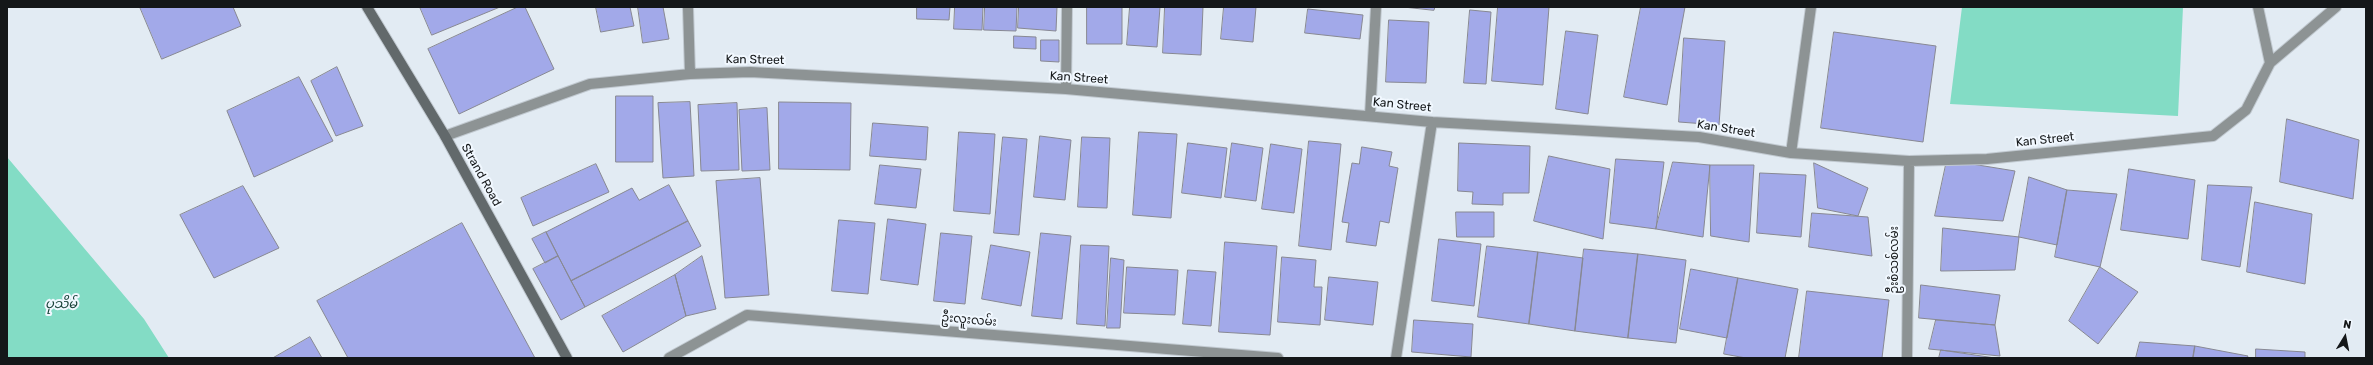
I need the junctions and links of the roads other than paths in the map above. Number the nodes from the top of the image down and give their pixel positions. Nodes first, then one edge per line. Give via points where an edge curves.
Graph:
1 (367, 7) edge
2 (688, 7) edge
3 (1067, 7) edge
4 (1376, 7) edge
5 (1811, 7) edge
6 (2258, 7) edge
7 (2336, 7) edge
8 (2270, 63) junction
9 (690, 74) junction
10 (1066, 89) junction
11 (1370, 115) junction
12 (1432, 122) junction
13 (445, 136) junction
14 (1791, 153) junction
15 (1908, 161) junction
16 (567, 358) edge
17 (669, 358) edge
18 (1278, 358) edge
19 (1396, 358) edge
20 (1907, 358) edge

1 - 13 main road, Strand Road
2 - 9 street
3 - 10 street
4 - 11 street
5 - 14 street
6 - 8 street
7 - 8 street
8 - 15 street, Kan Street via 2246,110 2213,136 1987,159
9 - 10 street, Kan Street via 758,72
9 - 13 street, Kan Street via 590,84
10 - 11 street, Kan Street
11 - 12 street, Kan Street
12 - 14 street, Kan Street via 1699,137
12 - 19 street
13 - 16 main road, Strand Road
14 - 15 street, Kan Street
15 - 20 street, ဦးစံသစ်လမ်း
17 - 18 street, ဦးလူးလမ်း via 747,315

